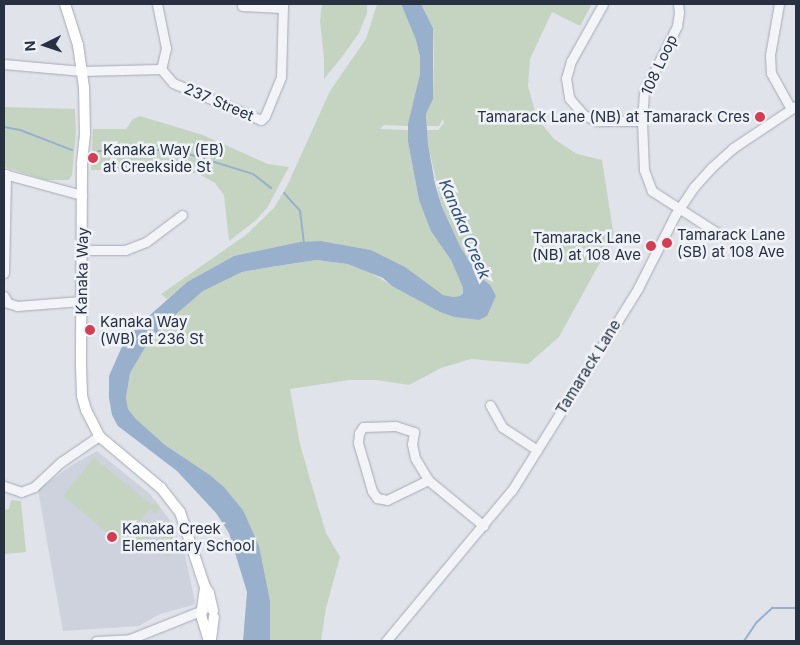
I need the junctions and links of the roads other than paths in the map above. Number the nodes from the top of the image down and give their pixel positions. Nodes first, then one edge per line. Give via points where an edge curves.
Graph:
1 (65, 4) edge
2 (157, 4) edge
3 (603, 4) edge
4 (678, 4) edge
5 (779, 4) edge
6 (242, 6) dead end
7 (282, 6) edge
8 (4, 64) edge
9 (161, 69) junction
10 (82, 70) junction
11 (794, 108) edge
12 (642, 121) junction
13 (5, 174) edge
14 (82, 195) junction
15 (678, 210) junction
16 (182, 215) dead end
17 (722, 236) dead end
18 (82, 250) junction
19 (4, 273) edge
20 (6, 299) edge
21 (81, 301) junction
22 (490, 404) dead end
23 (99, 436) junction
24 (537, 450) junction
25 (428, 480) junction
26 (4, 486) edge
27 (484, 526) junction
28 (208, 614) junction
29 (130, 640) edge
30 (96, 641) edge
31 (210, 641) edge
32 (386, 641) edge

1 - 10 main road, Kanaka Way via 75,31
2 - 9 street via 166,48
3 - 12 street via 570,61 566,78 569,98 579,111 597,121
4 - 12 street, 108 Loop via 677,26 644,92
5 - 11 street via 771,73
6 - 7 street
7 - 9 street, 237 Street via 281,77 261,120 172,83
8 - 10 street
9 - 10 street
10 - 14 main road, Kanaka Way via 85,126
11 - 15 street, Tamarack Lane via 724,156 700,179
12 - 15 street, 108 Loop via 647,181 652,191
13 - 14 street
13 - 19 street
14 - 18 main road, Kanaka Way
15 - 17 street, 108 Loop
15 - 24 street, Tamarack Lane via 641,284
16 - 18 street via 146,242 125,250
18 - 21 main road, Kanaka Way
20 - 21 street via 17,306
21 - 23 main road, Kanaka Way via 82,396 88,417
22 - 24 street via 502,427
23 - 26 street via 61,462 34,487 21,492
23 - 28 main road, Kanaka Way via 172,499 185,524 209,593
24 - 27 street, Tamarack Lane
25 - 25 street via 415,458 412,444 416,432 395,426 364,427 359,433 358,442 377,498 387,500
25 - 27 street
27 - 32 street, Tamarack Lane
28 - 29 street via 184,617
28 - 31 main road, Kanaka Way
29 - 30 street

